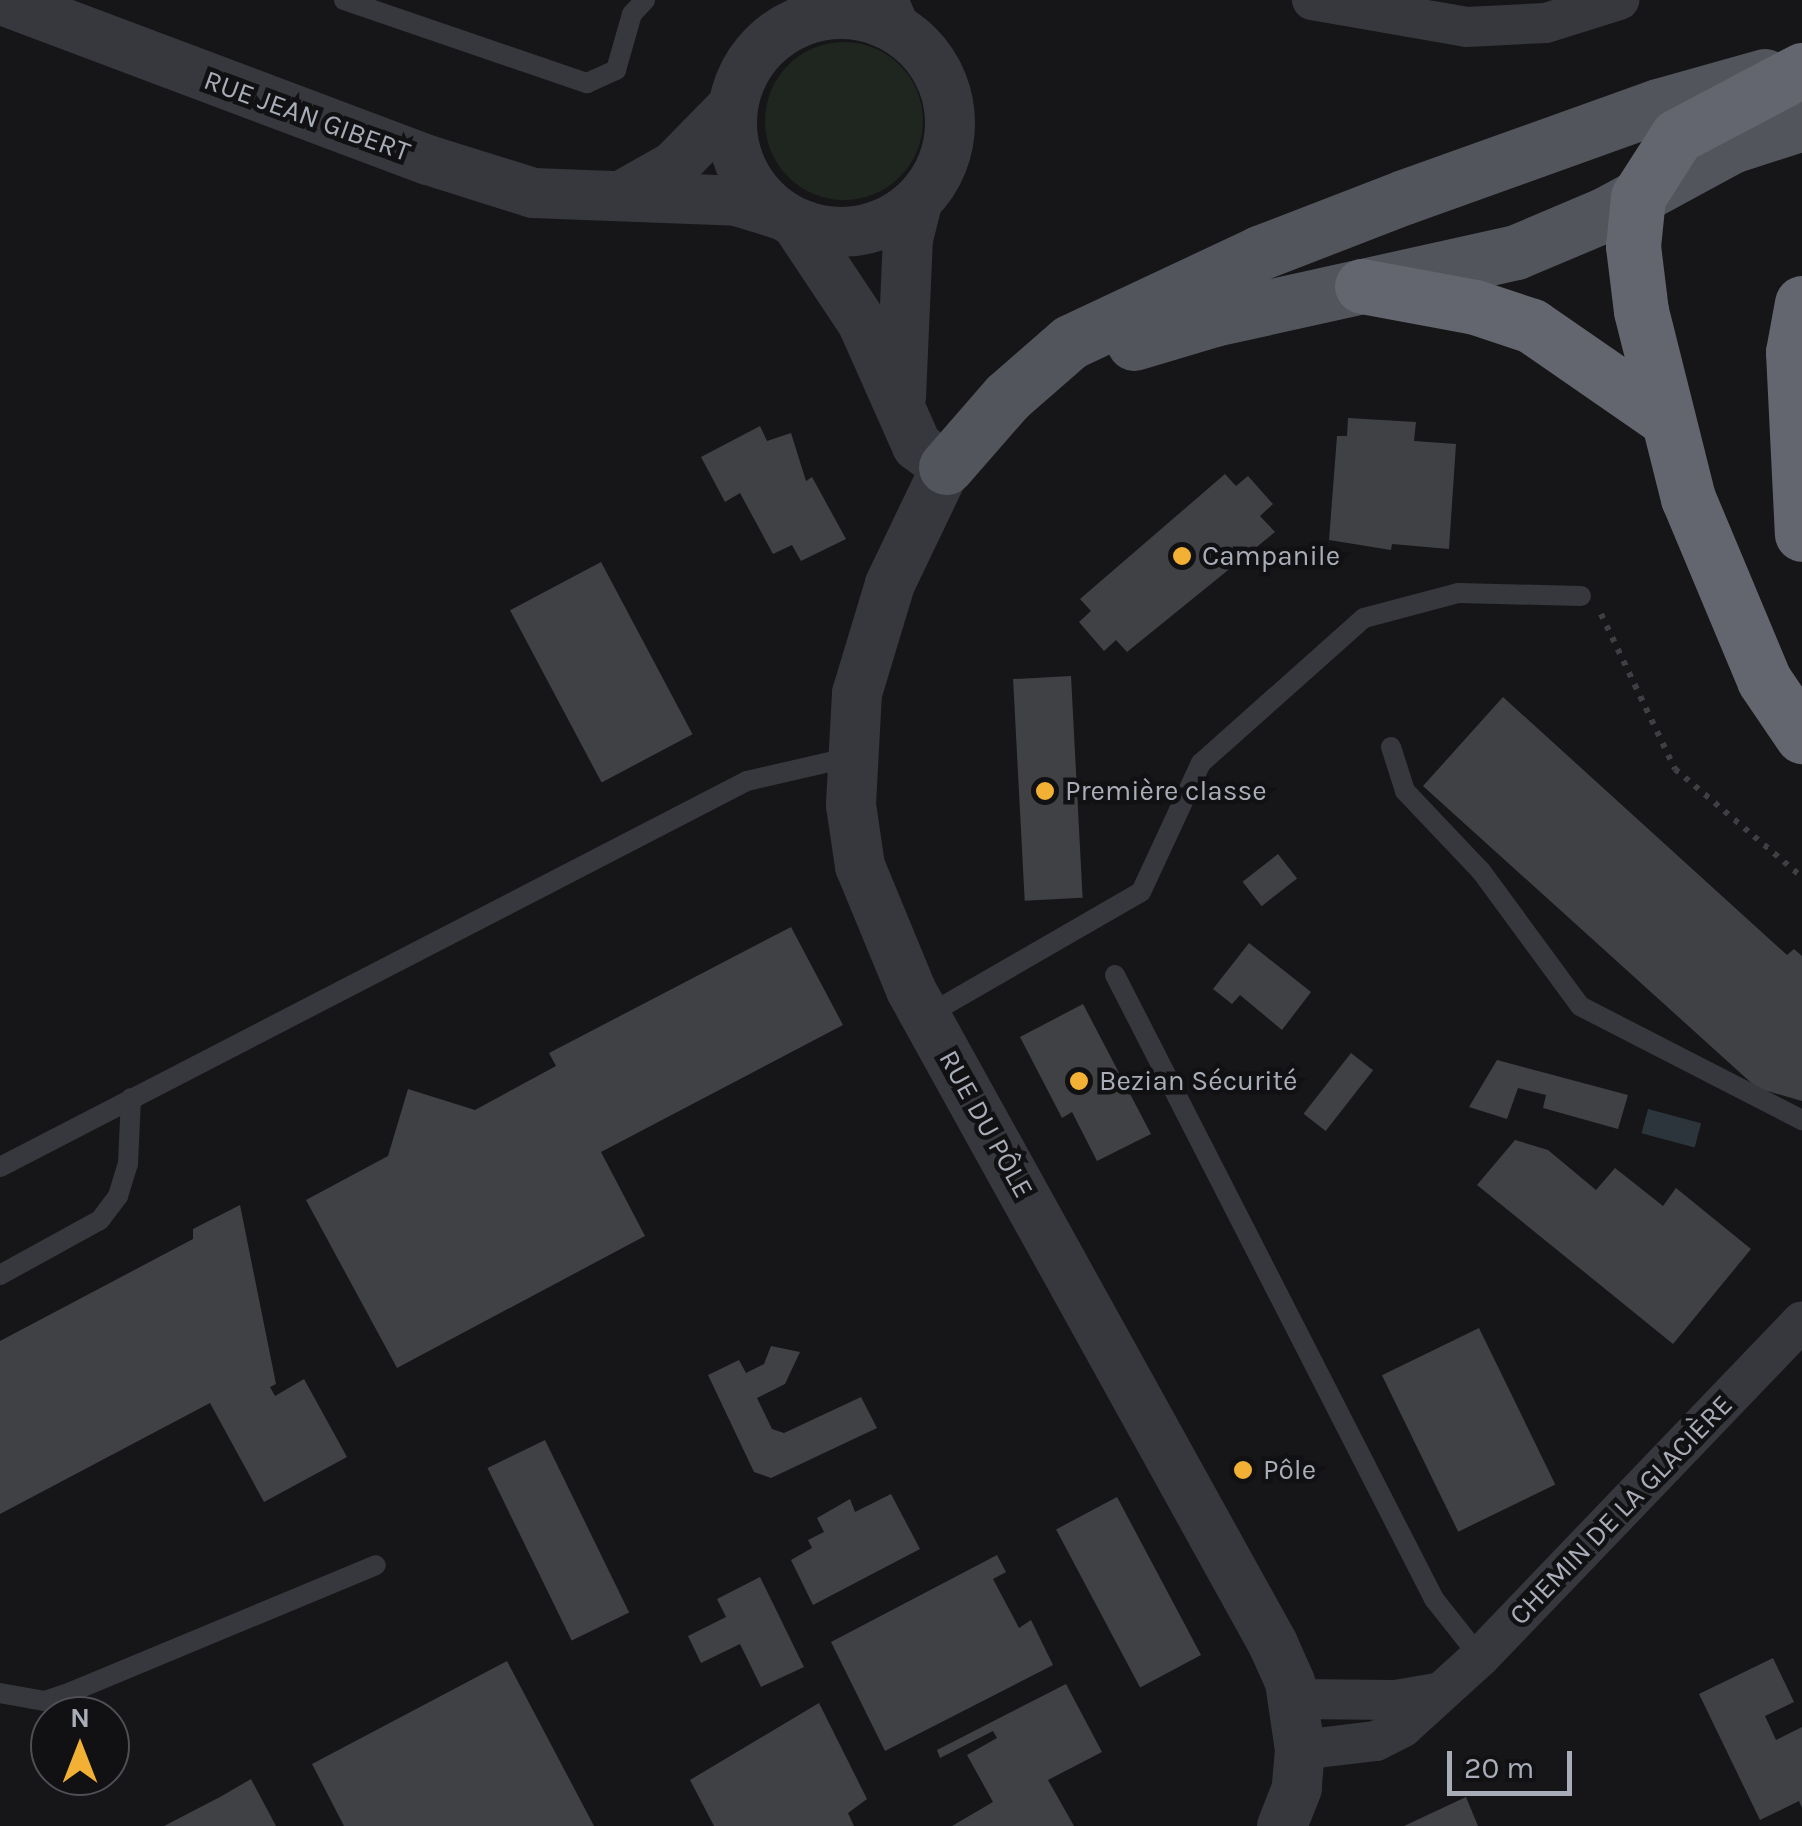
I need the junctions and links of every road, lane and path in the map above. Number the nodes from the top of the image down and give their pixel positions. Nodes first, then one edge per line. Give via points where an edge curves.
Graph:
1 (2, 0) edge
2 (344, 0) edge
3 (645, 0) edge
4 (1312, 0) edge
5 (1619, 0) edge
6 (820, 9) edge
7 (895, 16) edge
8 (1802, 68) edge
9 (732, 106) junction
10 (1802, 122) edge
11 (621, 196) junction
12 (1638, 198) junction
13 (917, 202) junction
14 (788, 218) junction
15 (1362, 286) junction
16 (1802, 303) edge
17 (1007, 397) junction
18 (900, 402) junction
19 (1665, 418) junction
20 (946, 466) junction
21 (1802, 534) edge
22 (1581, 596) joint
23 (1802, 736) edge
24 (1391, 747) dead end
25 (853, 756) junction
26 (1802, 878) edge
27 (1116, 975) dead end
28 (926, 1016) junction
29 (131, 1098) junction
30 (1802, 1120) edge
31 (0, 1167) edge
32 (0, 1275) edge
33 (1802, 1322) edge
34 (376, 1565) dead end
35 (1480, 1657) junction
36 (0, 1693) edge
37 (1436, 1693) junction
38 (1294, 1699) junction
39 (1300, 1750) junction
40 (1282, 1826) edge

1 - 11 street, RUE JEAN GIBERT via 428,160 534,193
2 - 3 lane via 587,83 616,70 632,14
4 - 5 street via 1466,27 1546,23
6 - 7 street
6 - 9 street via 770,40 740,81
7 - 13 street via 923,50 948,99 946,154
8 - 12 highway via 1677,136
8 - 17 main road via 1658,106 1260,253 1070,342
9 - 11 street via 674,166
9 - 14 street via 740,166
10 - 12 main road via 1731,146
11 - 14 street, RUE JEAN GIBERT via 737,201
12 - 15 main road via 1516,252
12 - 19 highway via 1633,246
13 - 14 street via 891,221 860,231 827,232
13 - 18 street via 908,240
14 - 18 street via 863,324
15 - 17 main road via 1144,340
15 - 19 highway via 1532,326
16 - 21 highway via 1792,370
17 - 20 main road
18 - 20 street via 917,446
19 - 23 highway via 1721,585 1764,680
20 - 25 street, RUE DU PÔLE via 870,640 857,693
22 - 26 path via 1596,602 1676,770
22 - 28 lane via 1458,593 1364,618 1202,763 1141,892
24 - 30 lane via 1405,790 1481,871 1580,1006
25 - 28 street, RUE DU PÔLE via 860,866
25 - 29 lane via 747,781
27 - 35 lane via 1434,1599
28 - 38 street, RUE DU PÔLE via 1273,1644
29 - 31 lane
29 - 32 lane via 128,1164 118,1196 100,1220
33 - 35 street, CHEMIN DE LA GLACIÈRE
34 - 36 lane via 71,1692 45,1700
35 - 37 street, CHEMIN DE LA GLACIÈRE
37 - 38 street via 1396,1700
37 - 39 street, CHEMIN DE LA GLACIÈRE via 1402,1727 1376,1741
38 - 39 street, RUE DU PÔLE
39 - 40 street via 1297,1788

